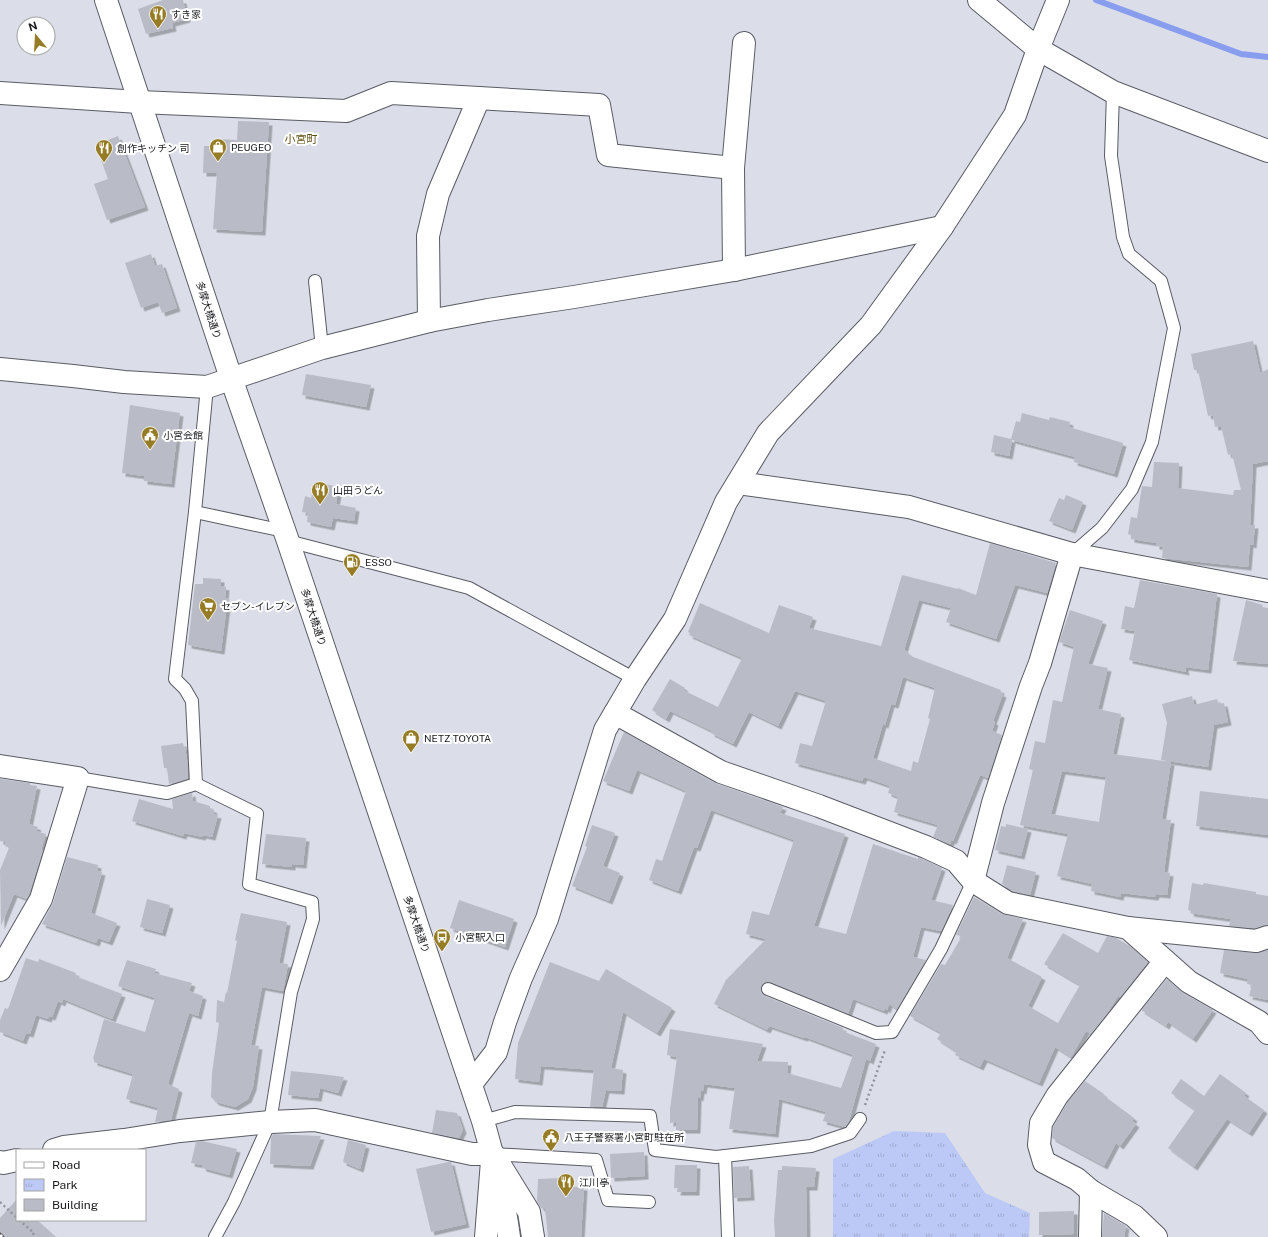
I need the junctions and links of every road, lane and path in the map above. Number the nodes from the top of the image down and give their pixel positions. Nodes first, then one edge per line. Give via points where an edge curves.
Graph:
1 (106, 0) edge
2 (979, 0) edge
3 (1058, 0) edge
4 (744, 43) dead end
5 (1038, 49) junction
6 (1113, 92) junction
7 (0, 93) edge
8 (479, 98) junction
9 (139, 102) junction
10 (1268, 151) edge
11 (733, 168) junction
12 (942, 227) junction
13 (734, 270) junction
14 (315, 282) dead end
15 (429, 321) junction
16 (322, 348) junction
17 (0, 369) edge
18 (231, 378) junction
19 (207, 387) junction
20 (738, 483) junction
21 (194, 512) junction
22 (286, 536) junction
23 (1072, 554) junction
24 (1268, 591) edge
25 (635, 679) junction
26 (615, 713) junction
27 (0, 766) edge
28 (78, 778) junction
29 (196, 784) junction
30 (973, 881) junction
31 (1128, 928) junction
32 (1268, 937) edge
33 (1165, 961) junction
34 (0, 970) edge
35 (768, 989) dead end
36 (892, 1032) junction
37 (1268, 1032) edge
38 (471, 1084) junction
39 (860, 1119) joint
40 (483, 1121) junction
41 (270, 1122) junction
42 (57, 1149) edge
43 (493, 1154) junction
44 (726, 1156) junction
45 (16, 1160) edge
46 (0, 1162) edge
47 (1091, 1191) junction
48 (0, 1202) edge
49 (649, 1202) dead end
50 (16, 1217) edge
51 (20, 1221) edge
52 (31, 1237) edge
53 (215, 1237) edge
54 (486, 1237) edge
55 (509, 1237) edge
56 (533, 1237) edge
57 (728, 1237) edge
58 (1090, 1237) edge
59 (1156, 1237) edge

1 - 9 street, 多摩大橋通り
2 - 5 street
3 - 5 street
4 - 11 street
5 - 6 street
5 - 12 street via 1015,115
6 - 10 street
6 - 23 lane via 1111,156 1123,237 1130,254 1161,281 1174,328 1152,442 1132,489 1102,528
7 - 9 street
8 - 9 street via 391,93 346,111
8 - 11 street via 599,105 608,155
8 - 15 street via 438,194 428,236
9 - 18 street, 多摩大橋通り
11 - 13 street
12 - 13 street
12 - 20 street via 871,325 768,433
13 - 15 street
14 - 16 lane
15 - 16 street
16 - 18 street
17 - 19 street via 124,382
18 - 19 street
18 - 22 street, 多摩大橋通り
19 - 21 lane
20 - 23 street via 909,507
20 - 25 street via 726,502 675,619
21 - 22 lane
21 - 29 lane via 175,679 192,701
22 - 25 lane via 469,588
22 - 38 street, 多摩大橋通り
23 - 24 street
23 - 30 street via 1040,663 993,803
25 - 26 street
26 - 30 street via 721,772 819,806 950,858 956,861
26 - 38 street via 605,730 552,906 521,978 496,1052
27 - 28 street
28 - 29 lane via 167,793
28 - 34 street via 42,900
29 - 41 lane via 257,814 249,884 312,902 314,919 291,992
30 - 31 street via 1008,903
30 - 36 lane via 940,949
31 - 32 street via 1256,941
31 - 33 street
33 - 37 street via 1189,982 1259,1022
33 - 47 street via 1057,1096 1041,1123 1039,1145 1044,1162 1077,1179
35 - 36 lane via 876,1033
36 - 39 path
38 - 40 street, 多摩大橋通り
39 - 44 lane via 850,1133 811,1146
40 - 43 street, 多摩大橋通り
40 - 44 lane via 515,1112 650,1116 655,1150
41 - 42 street via 180,1131
41 - 43 street via 315,1120 472,1154
41 - 53 lane via 234,1202
43 - 49 lane via 596,1160 608,1200
43 - 54 street
43 - 55 street, 多摩大橋通り
43 - 56 street via 529,1212
44 - 57 lane
45 - 46 street via 3,1164
47 - 58 street
47 - 59 street via 1134,1216
48 - 50 path
51 - 52 path via 34,1233

